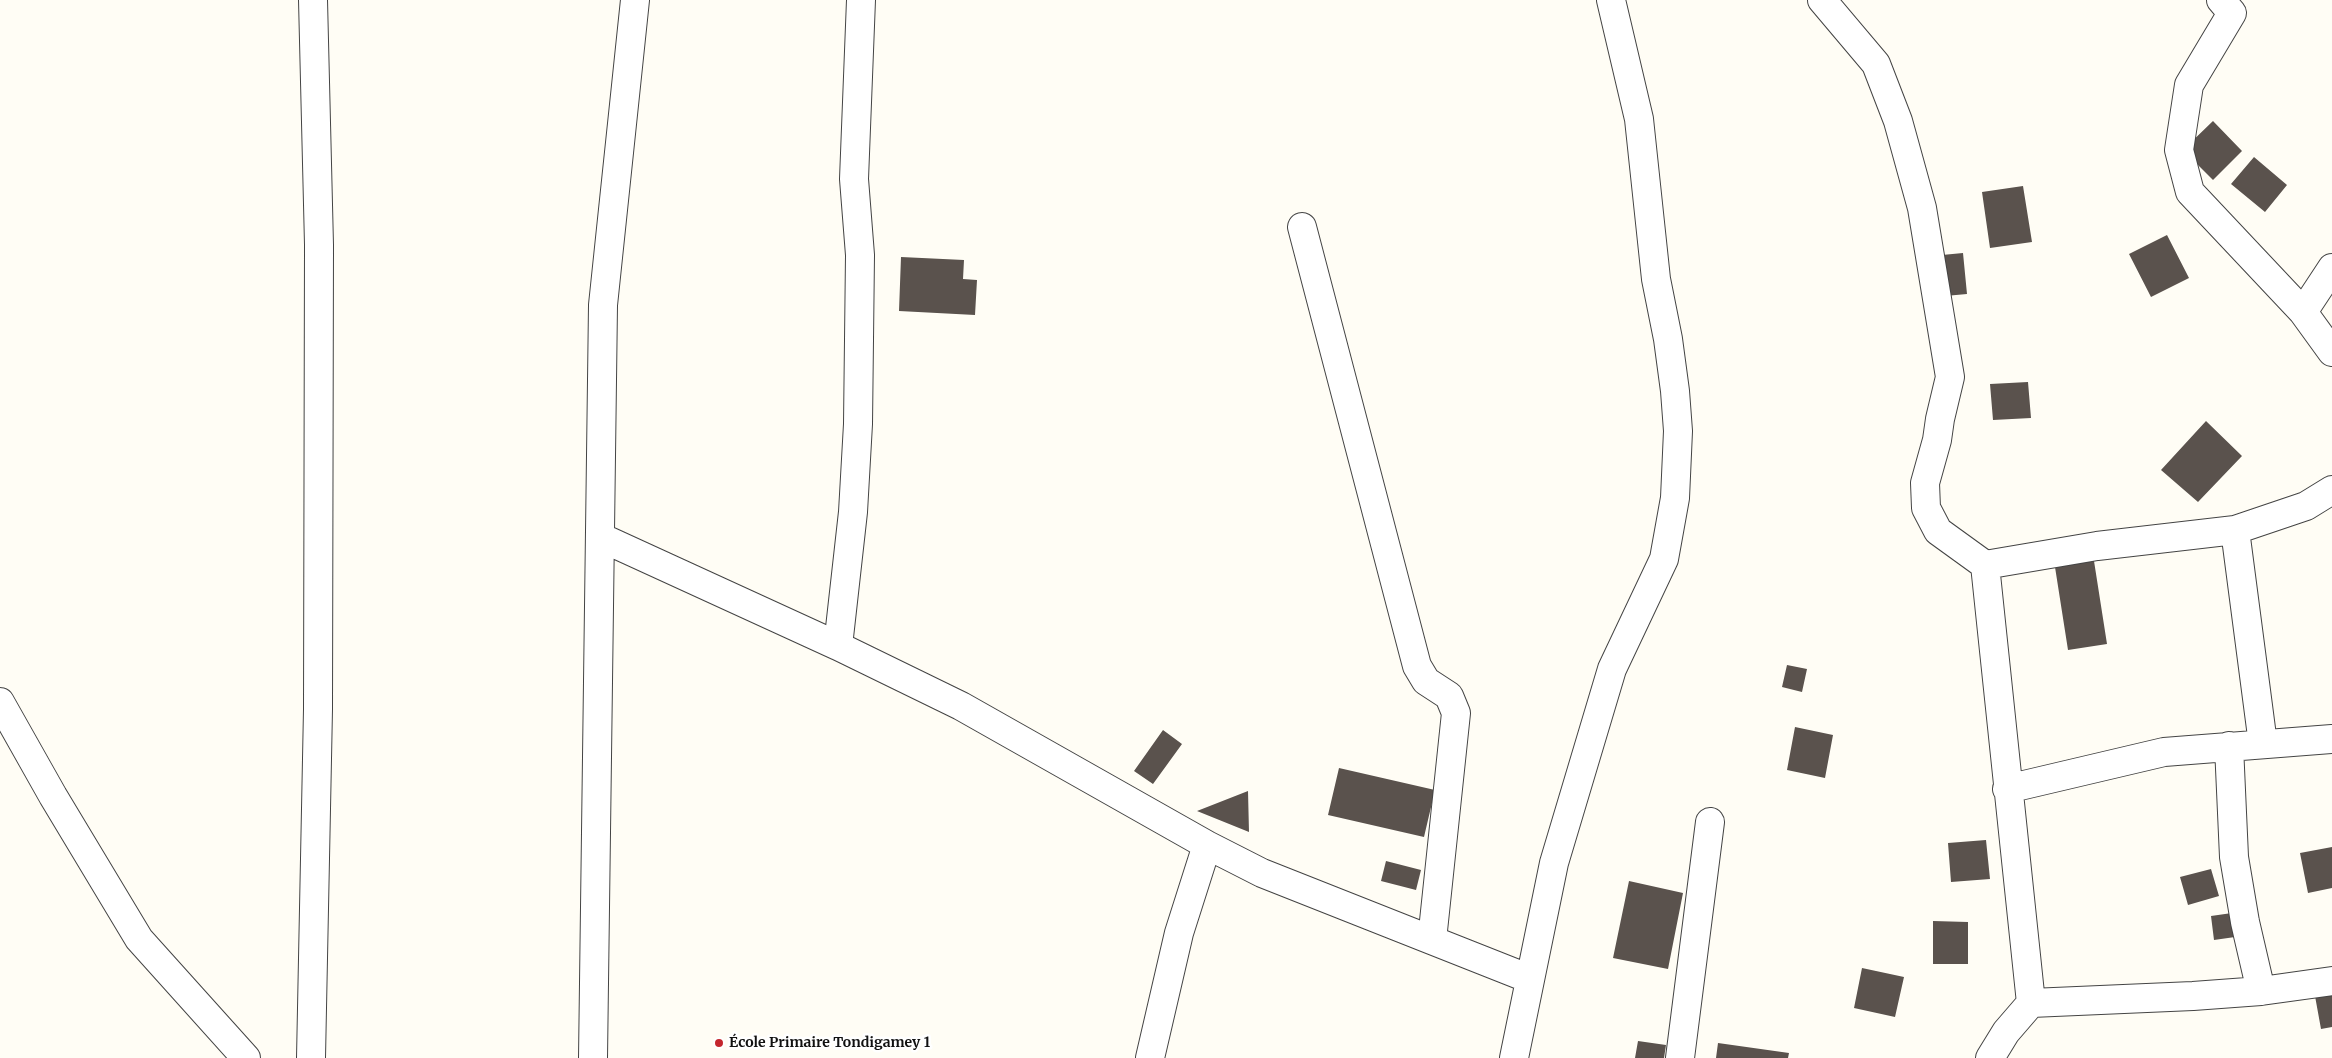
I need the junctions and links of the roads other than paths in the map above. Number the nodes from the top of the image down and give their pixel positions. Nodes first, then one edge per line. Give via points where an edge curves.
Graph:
1 (313, 0) edge
2 (635, 0) edge
3 (861, 0) edge
4 (1611, 0) edge
5 (1822, 0) edge
6 (2232, 4) edge
7 (1302, 228) dead end
8 (2332, 268) edge
9 (2303, 312) junction
10 (2332, 352) edge
11 (2332, 490) edge
12 (2234, 530) junction
13 (600, 537) junction
14 (1985, 565) junction
15 (838, 646) junction
16 (0, 702) edge
17 (2332, 739) edge
18 (2263, 744) junction
19 (2228, 746) junction
20 (2007, 789) junction
21 (1710, 822) dead end
22 (1207, 845) junction
23 (1432, 940) junction
24 (1530, 979) junction
25 (2332, 981) edge
26 (2261, 990) junction
27 (2031, 1003) junction
28 (246, 1058) edge
29 (311, 1058) edge
30 (593, 1058) edge
31 (1150, 1058) edge
32 (1514, 1058) edge
33 (1680, 1058) edge
34 (1990, 1058) edge

1 - 29 street via 319,294 318,709
2 - 13 street via 603,305
3 - 15 street via 854,179 860,255 858,424 853,512
4 - 24 street via 1639,118 1656,279 1676,391 1675,498 1664,559 1612,669 1554,863
5 - 14 street via 1876,64 1898,121 1922,208 1950,377 1924,484 1926,508 1938,531
6 - 9 street via 2189,85 2180,150 2190,192
7 - 23 street via 1417,666 1426,681 1449,696 1456,713
8 - 9 street
9 - 10 street
11 - 12 street via 2306,506
12 - 14 street via 2097,546
12 - 18 street
13 - 15 street
13 - 30 street
14 - 20 street
15 - 22 street via 961,706
16 - 28 street via 140,939
17 - 18 street
18 - 19 street
19 - 20 street via 2164,752
19 - 26 street via 2234,857
20 - 27 street
21 - 33 street
22 - 23 street via 1262,873
22 - 31 street via 1179,933
23 - 24 street
24 - 32 street
25 - 26 street
26 - 27 street
27 - 34 street via 2006,1032

